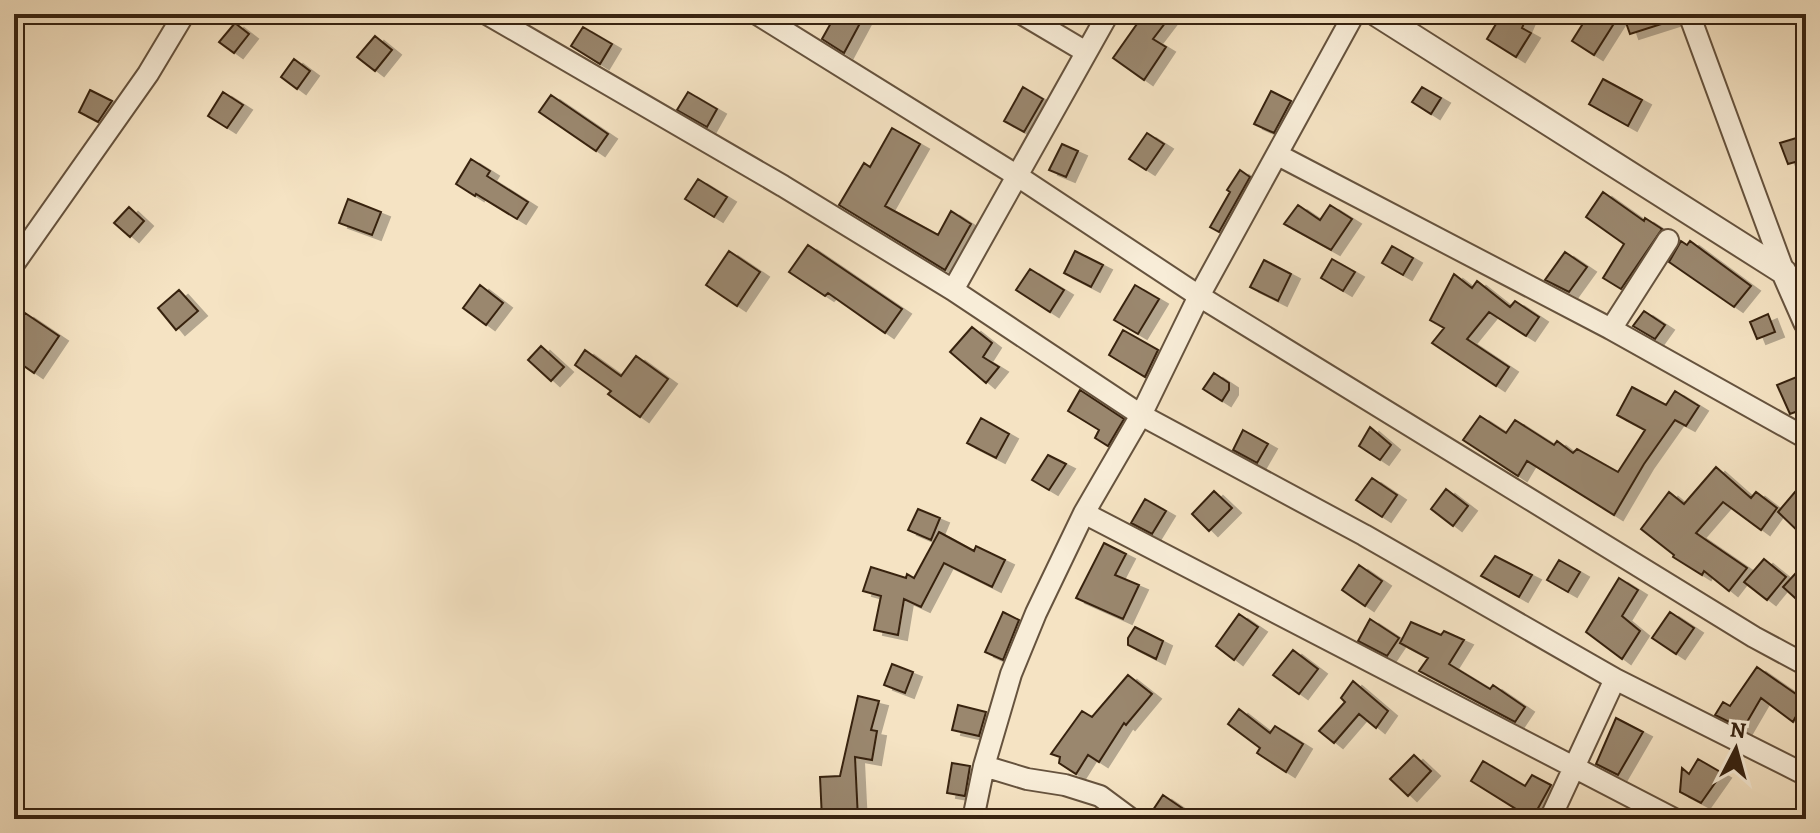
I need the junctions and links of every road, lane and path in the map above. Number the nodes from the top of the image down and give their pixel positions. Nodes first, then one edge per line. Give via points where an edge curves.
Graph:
1 (184, 14) edge
2 (487, 14) edge
3 (757, 14) edge
4 (1022, 14) edge
5 (1108, 14) edge
6 (1354, 14) edge
7 (1377, 14) edge
8 (1689, 14) edge
9 (1086, 52) junction
10 (1278, 155) junction
11 (1016, 175) junction
12 (1668, 240) dead end
13 (14, 264) edge
14 (1784, 272) junction
15 (953, 290) junction
16 (1199, 296) junction
17 (1806, 322) edge
18 (1611, 329) junction
19 (1141, 415) junction
20 (1806, 438) edge
21 (1084, 513) junction
22 (1806, 665) edge
23 (1615, 679) junction
24 (984, 766) junction
25 (1573, 767) junction
26 (1806, 775) edge
27 (973, 819) edge
28 (1131, 819) edge
29 (1550, 819) edge
30 (1674, 819) edge

1 - 13 street
2 - 15 street
3 - 11 street
4 - 9 street
5 - 9 street
6 - 10 street
7 - 14 street
8 - 14 street
9 - 11 street
10 - 16 street
10 - 18 street
11 - 15 street
11 - 16 street
12 - 18 street
14 - 17 street
15 - 19 street
16 - 19 street
16 - 22 street
18 - 20 street
19 - 21 street
19 - 23 street
21 - 24 street via 1011,674
21 - 25 street
23 - 25 street
23 - 26 street
24 - 27 street
24 - 28 street via 1100,796
25 - 29 street
25 - 30 street

